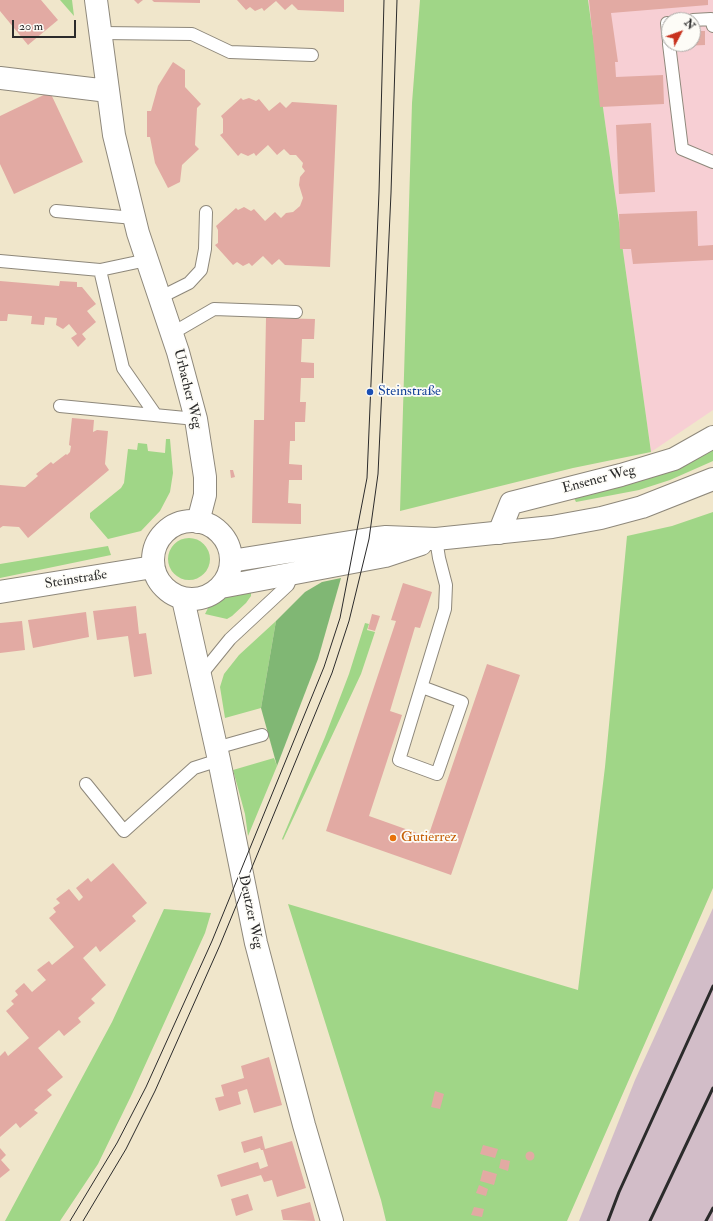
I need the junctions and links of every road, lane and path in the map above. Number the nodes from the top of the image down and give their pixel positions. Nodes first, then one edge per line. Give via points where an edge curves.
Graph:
1 (96, 0) edge
2 (701, 19) edge
3 (713, 26) edge
4 (101, 33) junction
5 (670, 52) edge
6 (312, 56) dead end
7 (0, 78) edge
8 (108, 91) junction
9 (713, 162) edge
10 (56, 211) dead end
11 (206, 212) dead end
12 (134, 218) junction
13 (147, 260) junction
14 (0, 261) edge
15 (100, 270) junction
16 (160, 298) junction
17 (296, 312) dead end
18 (171, 334) junction
19 (60, 406) dead end
20 (155, 414) junction
21 (196, 419) junction
22 (713, 437) edge
23 (713, 479) edge
24 (198, 522) junction
25 (499, 533) junction
26 (436, 539) junction
27 (231, 561) junction
28 (153, 567) junction
29 (293, 573) junction
30 (221, 587) junction
31 (0, 592) edge
32 (183, 599) junction
33 (200, 676) junction
34 (422, 687) junction
35 (262, 736) dead end
36 (217, 754) junction
37 (86, 784) dead end
38 (332, 1221) edge

1 - 4 street, Urbacher Weg
2 - 3 lane via 711,18
4 - 6 lane via 192,34 230,52
4 - 8 street, Urbacher Weg
5 - 9 lane via 682,149
7 - 8 street
8 - 12 street, Urbacher Weg via 114,135
10 - 12 lane
11 - 16 lane via 205,249 201,270 189,282
12 - 13 street, Urbacher Weg
13 - 15 lane
13 - 16 street, Urbacher Weg
14 - 15 lane
15 - 20 lane via 123,368
16 - 18 street, Urbacher Weg
17 - 18 lane via 214,309
18 - 21 street, Urbacher Weg
19 - 20 lane
20 - 21 lane
21 - 24 street, Urbacher Weg via 205,477 205,495
22 - 25 street, Ensener Weg via 674,459 511,503
23 - 25 street via 642,507 601,518
24 - 27 street via 211,526 222,535 229,547
24 - 28 street via 186,521 164,532 156,543 152,555
25 - 26 street
26 - 27 street via 386,537
26 - 29 street via 385,556
26 - 34 lane via 446,585 445,609
27 - 30 street
28 - 31 street, Steinstraße
28 - 32 street via 157,580 167,591
29 - 30 street
29 - 33 lane via 288,585 230,639
30 - 32 street via 206,597
32 - 33 street, Deutzer Weg
33 - 36 street, Deutzer Weg
34 - 34 lane via 399,760 437,774 462,702
35 - 36 lane
36 - 37 lane via 194,768 124,831
36 - 38 street, Deutzer Weg via 256,943

